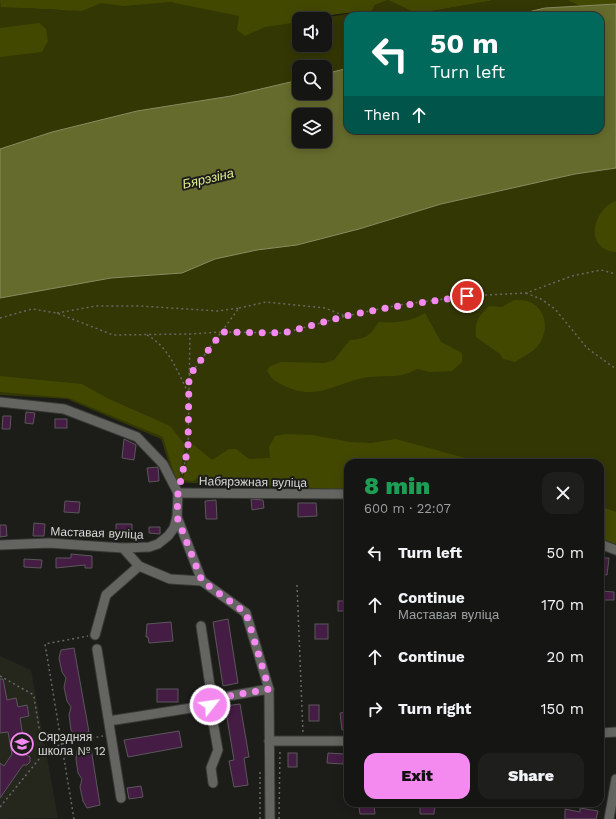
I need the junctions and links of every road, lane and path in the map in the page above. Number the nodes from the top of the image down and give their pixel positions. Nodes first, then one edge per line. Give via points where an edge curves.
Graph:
1 (616, 274) edge
2 (526, 293) junction
3 (239, 308) junction
4 (57, 314) junction
5 (346, 316) junction
6 (0, 318) edge
7 (222, 332) junction
8 (145, 334) junction
9 (190, 334) junction
10 (616, 369) edge
11 (189, 376) junction
12 (189, 393) junction
13 (0, 402) edge
14 (178, 493) junction
15 (344, 494) edge
16 (177, 517) junction
17 (168, 536) junction
18 (185, 538) junction
19 (0, 544) edge
20 (604, 546) edge
21 (123, 548) junction
22 (616, 550) edge
23 (139, 566) junction
24 (202, 581) junction
25 (298, 585) dead end
26 (200, 626) dead end
27 (95, 634) joint
28 (97, 649) dead end
29 (0, 676) edge
30 (269, 689) junction
31 (211, 702) junction
32 (109, 721) junction
33 (616, 732) edge
34 (604, 733) edge
35 (111, 734) junction
36 (269, 741) junction
37 (304, 741) junction
38 (344, 741) edge
39 (61, 744) junction
40 (280, 750) dead end
41 (44, 753) junction
42 (260, 765) dead end
43 (616, 779) edge
44 (213, 783) dead end
45 (121, 798) dead end
46 (0, 807) edge
47 (74, 819) edge
48 (260, 819) edge
49 (270, 819) edge
50 (279, 819) edge
51 (609, 819) edge

1 - 2 path via 601,270 572,276
2 - 5 path via 467,296 399,305
2 - 10 path via 555,309 587,348
3 - 4 path via 218,311 96,306
3 - 5 path via 266,302 325,308
3 - 7 path
4 - 6 path via 32,309
4 - 8 path via 113,335
5 - 7 path via 284,333
7 - 9 path
7 - 11 path
8 - 9 path
8 - 12 path via 158,341 167,353
9 - 11 path
11 - 12 path
12 - 14 path via 188,448
13 - 14 street via 64,409 137,437 163,464
14 - 15 street, Набярэжная вуліца
14 - 16 street
16 - 17 street
16 - 18 street
17 - 18 street
17 - 21 street, Маставая вуліца via 150,547
18 - 24 street
19 - 21 street, Маставая вуліца via 49,543
20 - 22 street
21 - 23 street
23 - 24 street via 170,579
23 - 27 street via 106,595
24 - 30 street via 246,613
25 - 37 path
26 - 31 street
27 - 39 path via 44,644
28 - 32 street
29 - 41 path via 34,697
30 - 31 street
30 - 36 street
31 - 32 street
31 - 44 street via 218,750 211,768
32 - 35 street
33 - 34 street
35 - 39 path
35 - 45 street
36 - 37 street
36 - 49 street
37 - 38 street
39 - 41 path
39 - 47 path
40 - 50 path
41 - 46 path
42 - 48 path
43 - 51 street

